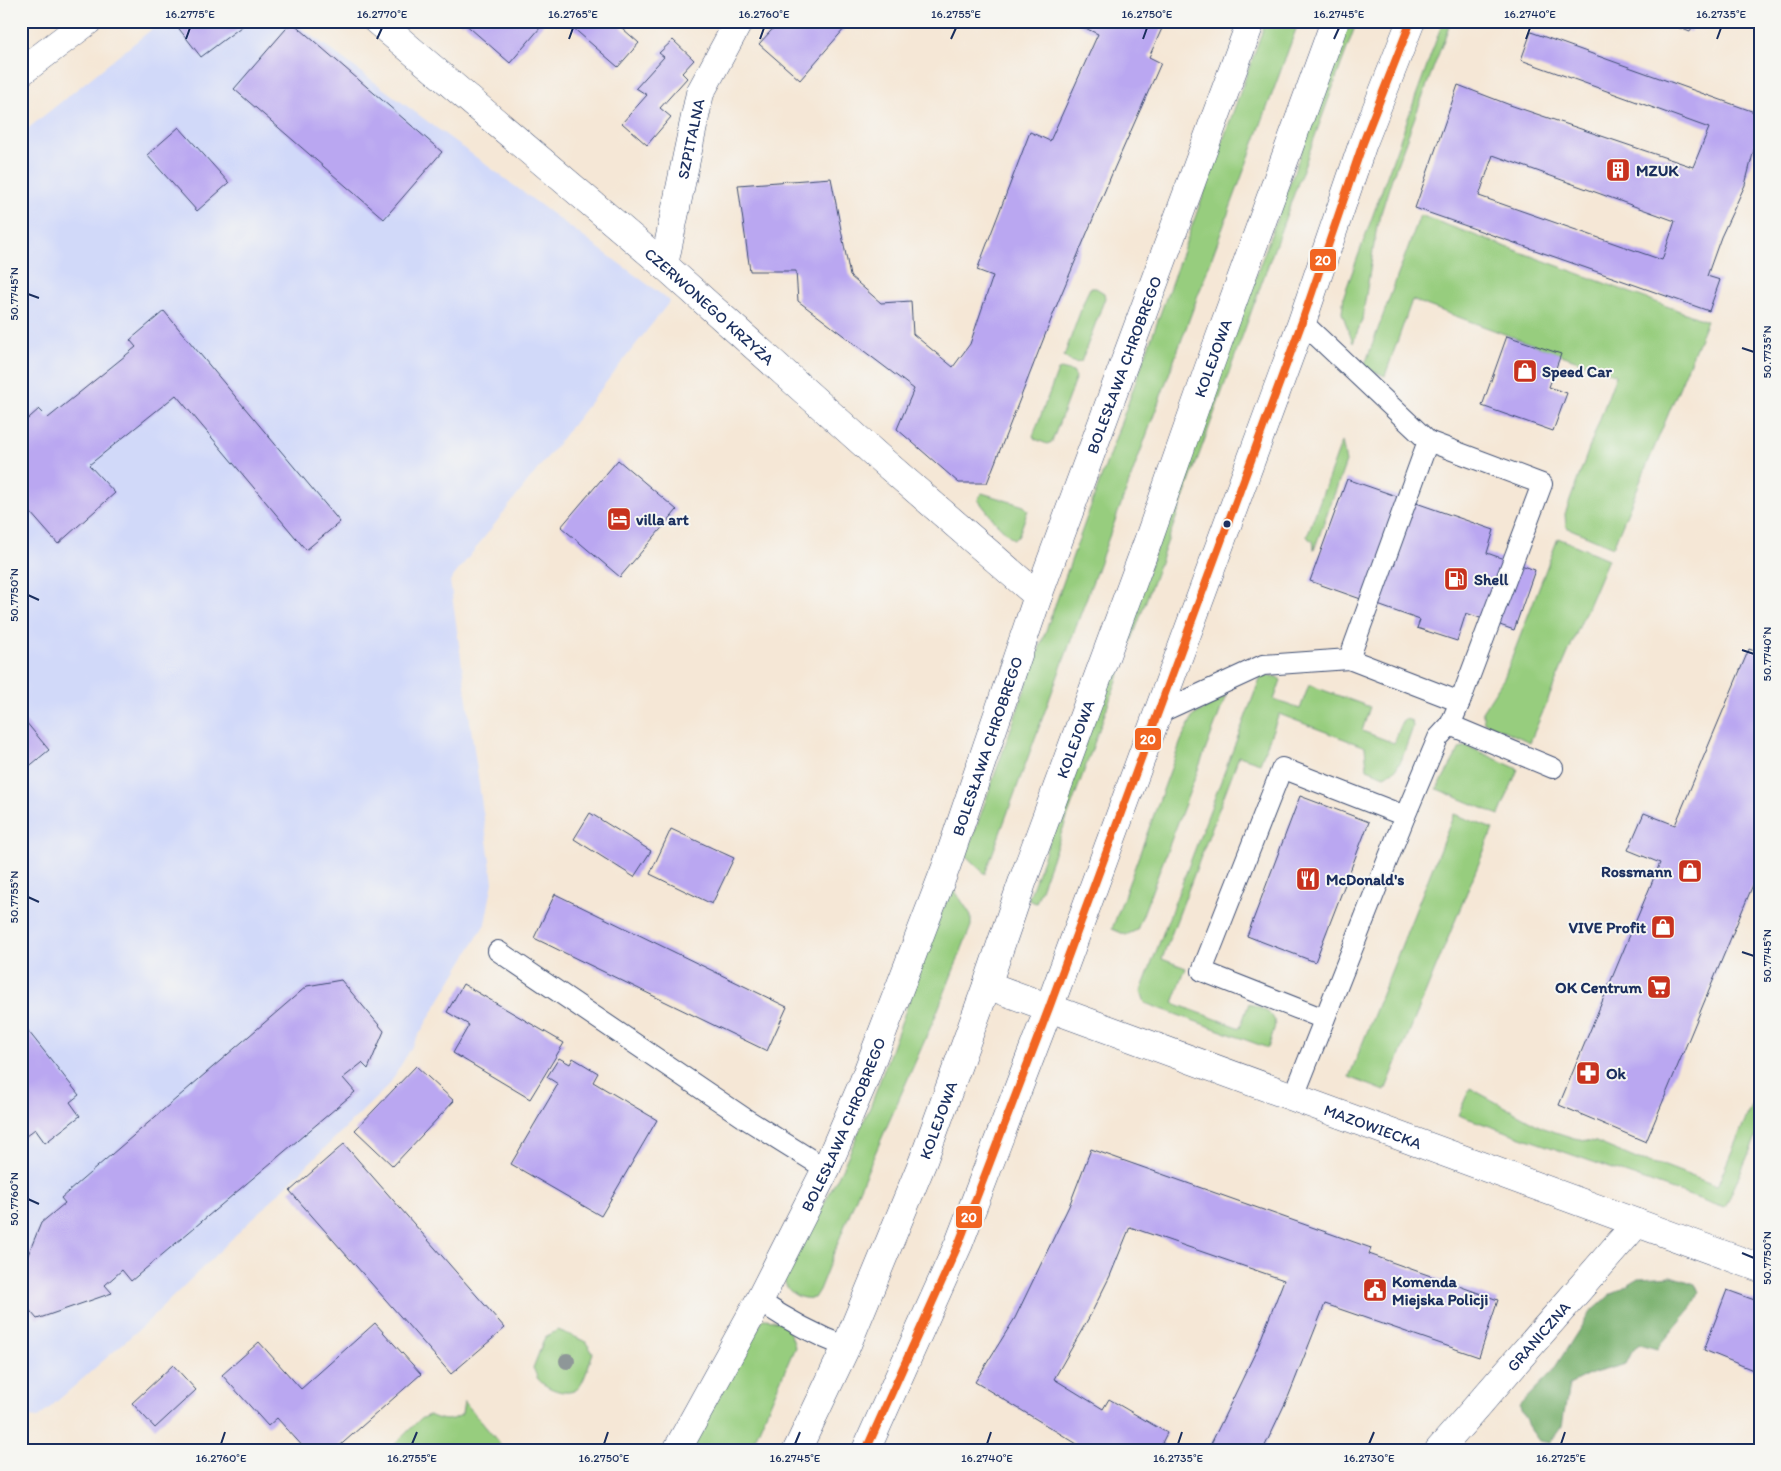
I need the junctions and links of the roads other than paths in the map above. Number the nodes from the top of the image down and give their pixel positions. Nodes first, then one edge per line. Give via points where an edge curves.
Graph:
1 (88, 21) edge
2 (377, 21) edge
3 (739, 21) edge
4 (1250, 21) edge
5 (1336, 21) edge
6 (1411, 21) edge
7 (21, 72) edge
8 (664, 265) junction
9 (1302, 322) junction
10 (1428, 441) junction
11 (1038, 596) junction
12 (1349, 660) junction
13 (1460, 702) junction
14 (1159, 714) junction
15 (1450, 725) junction
16 (1553, 768) dead end
17 (1405, 816) junction
18 (498, 951) dead end
19 (987, 986) junction
20 (1050, 1008) junction
21 (1324, 1019) junction
22 (1294, 1096) junction
23 (826, 1169) junction
24 (1637, 1223) junction
25 (1760, 1268) edge
26 (759, 1301) junction
27 (846, 1347) junction
28 (677, 1450) edge
29 (797, 1450) edge
30 (866, 1450) edge
31 (1439, 1450) edge

1 - 7 street
2 - 8 street, CZERWONEGO KRZYŻA
3 - 8 street, SZPITALNA via 700,93
4 - 11 street, BOLESŁAWA CHROBREGO
5 - 19 street, KOLEJOWA
6 - 9 street via 1363,143
8 - 11 street, CZERWONEGO KRZYŻA
9 - 10 lane
9 - 14 street
10 - 12 lane
10 - 13 lane via 1542,484
11 - 23 street, BOLESŁAWA CHROBREGO via 946,867 864,1083
12 - 13 lane
12 - 14 lane via 1263,665
13 - 15 lane
14 - 20 street
15 - 16 lane
15 - 17 lane via 1438,738
17 - 21 lane
17 - 21 lane via 1282,768 1202,971
18 - 23 lane via 746,1119
19 - 20 street, MAZOWIECKA
19 - 27 street, KOLEJOWA via 923,1161
20 - 22 street, MAZOWIECKA
20 - 30 street via 959,1243
21 - 22 lane
22 - 24 street, MAZOWIECKA
23 - 26 street, BOLESŁAWA CHROBREGO
24 - 25 street, MAZOWIECKA
24 - 31 street, GRANICZNA
26 - 27 lane
26 - 28 street, BOLESŁAWA CHROBREGO
27 - 29 street, KOLEJOWA

